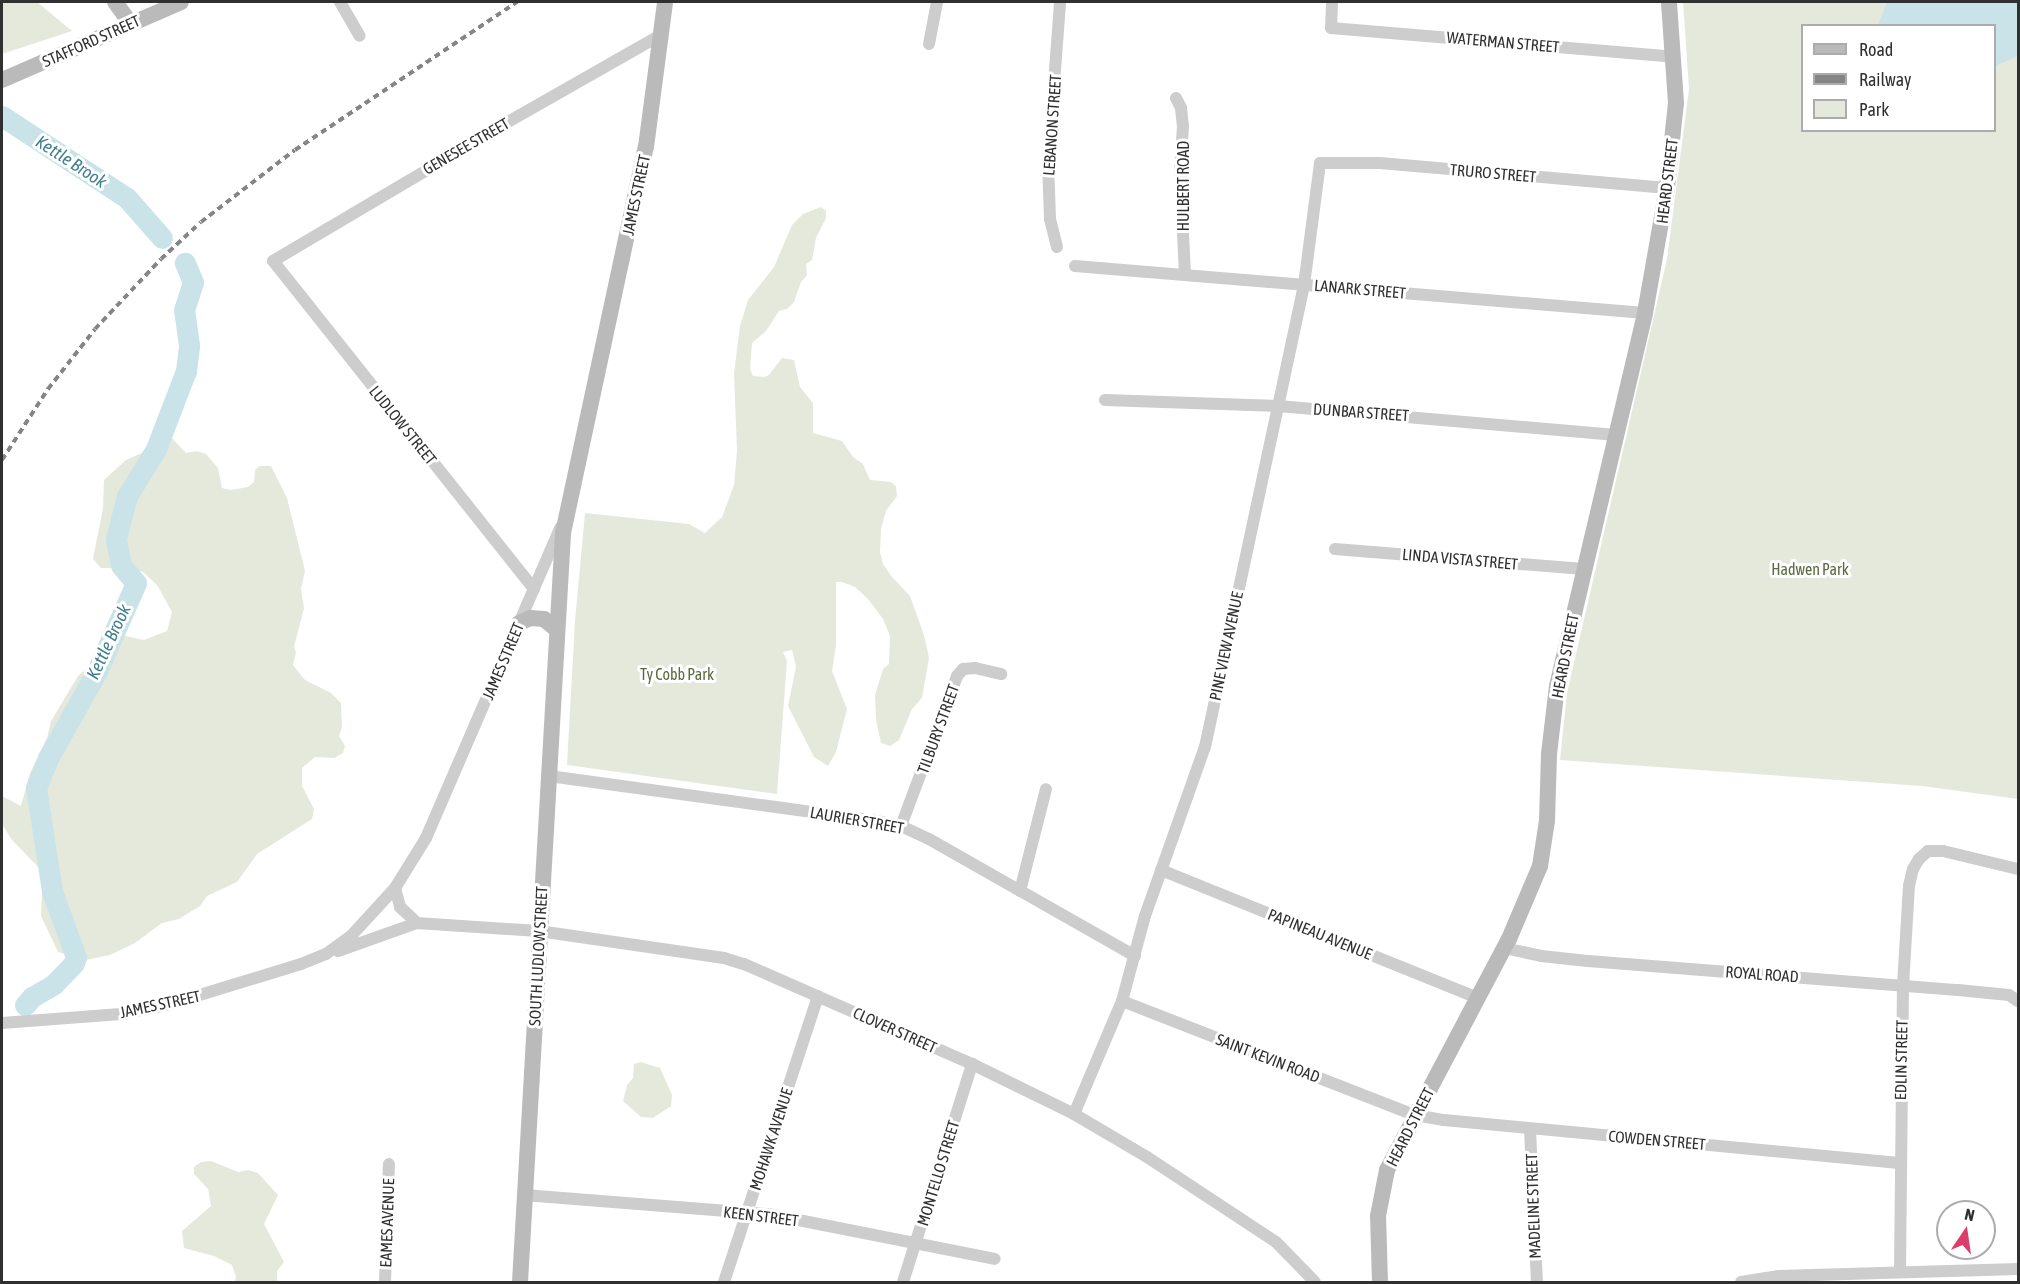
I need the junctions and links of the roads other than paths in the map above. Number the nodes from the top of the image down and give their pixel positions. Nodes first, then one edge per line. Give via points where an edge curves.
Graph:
1 (115, 2) edge
2 (181, 2) edge
3 (340, 2) edge
4 (665, 2) edge
5 (937, 2) edge
6 (1060, 2) edge
7 (1332, 2) edge
8 (1669, 2) edge
9 (130, 23) junction
10 (661, 35) junction
11 (360, 36) dead end
12 (929, 44) dead end
13 (1674, 57) junction
14 (2, 80) edge
15 (1176, 98) dead end
16 (1320, 163) joint
17 (1667, 188) junction
18 (1057, 247) dead end
19 (273, 261) joint
20 (1075, 266) dead end
21 (1185, 275) junction
22 (1304, 285) junction
23 (1645, 313) junction
24 (1105, 400) dead end
25 (1278, 406) junction
26 (1616, 435) junction
27 (566, 514) junction
28 (1335, 549) dead end
29 (1584, 568) junction
30 (534, 589) junction
31 (519, 623) junction
32 (557, 630) junction
33 (1001, 674) dead end
34 (549, 776) junction
35 (1046, 789) dead end
36 (901, 826) junction
37 (2019, 869) edge
38 (1161, 870) junction
39 (395, 888) junction
40 (1020, 891) junction
41 (417, 923) junction
42 (539, 931) junction
43 (1504, 948) junction
44 (1135, 956) junction
45 (320, 957) junction
46 (1903, 986) junction
47 (818, 996) junction
48 (1478, 998) junction
49 (2019, 1000) edge
50 (1122, 1001) junction
51 (2, 1023) edge
52 (972, 1064) junction
53 (1074, 1114) junction
54 (1415, 1115) junction
55 (1530, 1129) junction
56 (1899, 1163) junction
57 (389, 1164) dead end
58 (524, 1195) junction
59 (747, 1212) junction
60 (916, 1243) junction
61 (995, 1259) dead end
62 (2019, 1269) edge
63 (1900, 1271) junction
64 (1960, 1277) edge
65 (386, 1282) edge
66 (520, 1282) edge
67 (724, 1282) edge
68 (903, 1282) edge
69 (1315, 1282) edge
70 (1380, 1282) edge
71 (1537, 1282) edge
72 (1741, 1282) edge

1 - 9 main road
2 - 9 main road, STAFFORD STREET
3 - 11 street
4 - 10 main road, JAMES STREET
5 - 12 street
6 - 18 street, LEBANON STREET via 1048,163 1050,219
7 - 13 street, WATERMAN STREET via 1331,28
8 - 13 main road, HEARD STREET
9 - 14 main road, STAFFORD STREET
10 - 19 street, GENESEE STREET
10 - 27 main road, JAMES STREET via 646,147
13 - 17 main road, HEARD STREET via 1676,103
15 - 21 street, HULBERT ROAD via 1183,126 1180,172
16 - 17 street, TRURO STREET via 1380,163
16 - 22 street, PINE VIEW AVENUE
17 - 23 main road, HEARD STREET
19 - 30 street, LUDLOW STREET
20 - 21 street, LANARK STREET
21 - 22 street, LANARK STREET
22 - 23 street, LANARK STREET
22 - 25 street, PINE VIEW AVENUE
23 - 26 main road, HEARD STREET
24 - 25 street, DUNBAR STREET
25 - 26 street, DUNBAR STREET
25 - 38 street, PINE VIEW AVENUE via 1205,747
26 - 29 main road, HEARD STREET
27 - 30 street, JAMES STREET
27 - 32 main road, SOUTH LUDLOW STREET
28 - 29 street, LINDA VISTA STREET
29 - 43 main road, HEARD STREET via 1557,687 1545,844 1536,876
30 - 31 street, JAMES STREET
31 - 32 main road via 530,618 544,619
31 - 39 street, JAMES STREET via 439,810
32 - 34 main road, SOUTH LUDLOW STREET
33 - 36 street, TILBURY STREET via 975,668 963,669 957,676
34 - 36 street, LAURIER STREET
34 - 42 main road, SOUTH LUDLOW STREET
35 - 40 street
36 - 40 street, LAURIER STREET
37 - 46 street, EDLIN STREET via 1943,851 1925,854 1912,869 1909,886
38 - 44 street, PINE VIEW AVENUE
38 - 48 street, PAPINEAU AVENUE
39 - 41 street via 400,906
39 - 45 street, JAMES STREET via 356,932
40 - 44 street, LAURIER STREET
41 - 42 street, CLOVER STREET
41 - 45 street, CLOVER STREET
42 - 47 street, CLOVER STREET via 724,958
42 - 58 main road, SOUTH LUDLOW STREET
43 - 46 street, ROYAL ROAD via 1588,961
43 - 48 main road, HEARD STREET
44 - 50 street, PINE VIEW AVENUE
45 - 51 street, JAMES STREET via 152,1009
46 - 49 street, ROYAL ROAD via 2009,995
46 - 56 street, EDLIN STREET
47 - 52 street, CLOVER STREET
47 - 59 street, MOHAWK AVENUE
48 - 54 main road, HEARD STREET
50 - 53 street, PINE VIEW AVENUE
50 - 54 street, SAINT KEVIN ROAD
52 - 53 street, CLOVER STREET
52 - 60 street, MONTELLO STREET
53 - 69 street, CLOVER STREET via 1276,1242
54 - 55 street, COWDEN STREET
54 - 70 main road, HEARD STREET via 1391,1161 1379,1201
55 - 56 street, COWDEN STREET
55 - 71 street, MADELINE STREET
56 - 63 street, EDLIN STREET
57 - 65 street, EAMES AVENUE
58 - 59 street, KEEN STREET
58 - 66 main road, SOUTH LUDLOW STREET
59 - 60 street, KEEN STREET
59 - 67 street, MOHAWK AVENUE
60 - 61 street, KEEN STREET
60 - 68 street, MONTELLO STREET
62 - 64 street
63 - 64 street
63 - 72 street via 1761,1277

